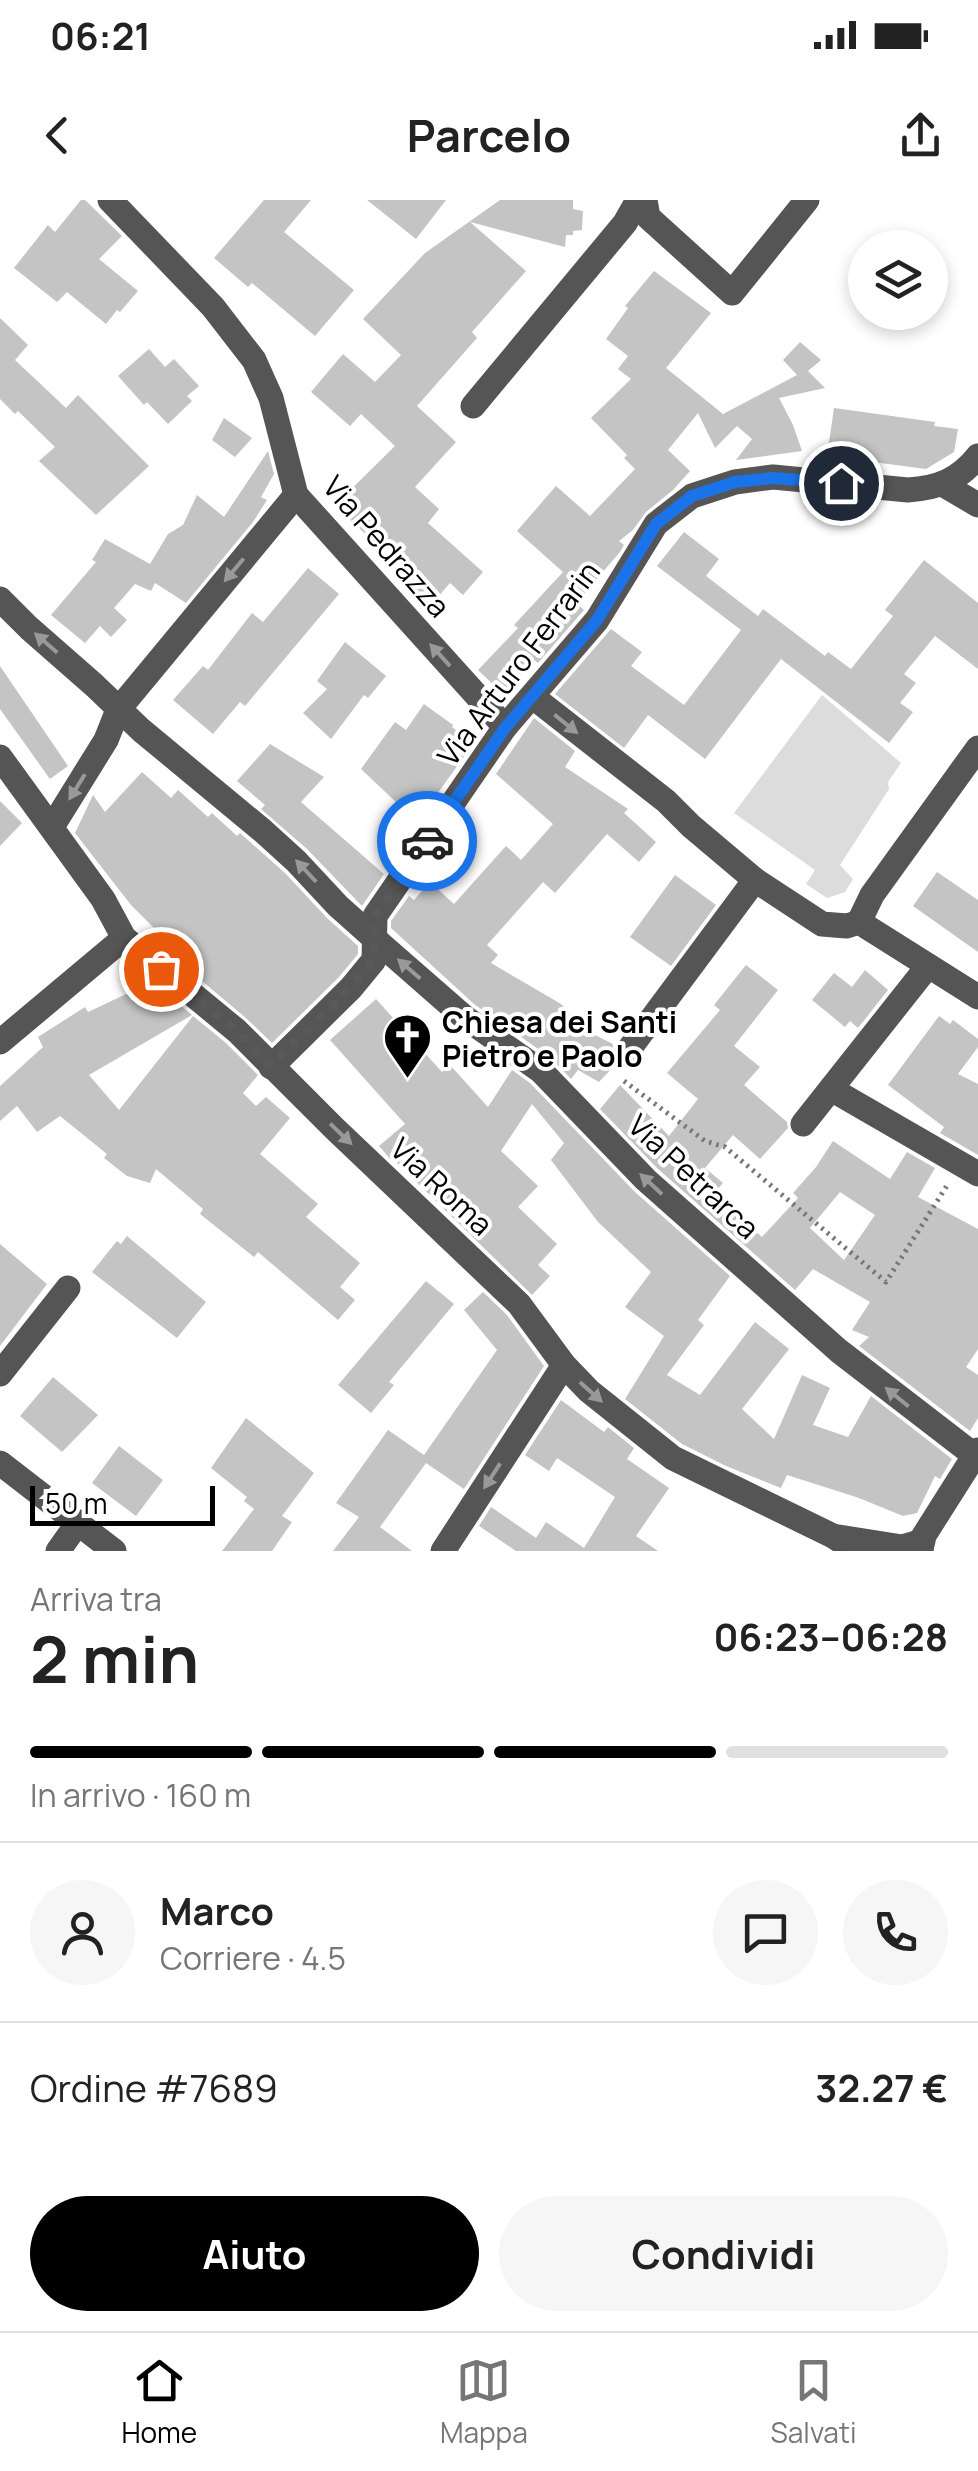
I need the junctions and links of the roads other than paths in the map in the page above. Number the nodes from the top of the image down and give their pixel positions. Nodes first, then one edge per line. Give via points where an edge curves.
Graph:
1 (110, 200) edge
2 (642, 200) edge
3 (807, 200) edge
4 (473, 406) dead end
5 (978, 456) edge
6 (944, 484) junction
7 (296, 495) junction
8 (978, 505) edge
9 (0, 598) edge
10 (533, 697) junction
11 (118, 710) junction
12 (505, 728) junction
13 (976, 753) edge
14 (0, 757) edge
15 (52, 827) junction
16 (755, 880) junction
17 (858, 922) junction
18 (124, 938) junction
19 (375, 939) junction
20 (928, 966) junction
21 (978, 997) edge
22 (0, 1042) edge
23 (627, 1052) dead end
24 (271, 1066) junction
25 (831, 1089) junction
26 (804, 1124) dead end
27 (969, 1169) edge
28 (68, 1288) dead end
29 (564, 1365) junction
30 (0, 1374) edge
31 (977, 1455) edge
32 (0, 1462) edge
33 (78, 1524) junction
34 (834, 1536) junction
35 (922, 1546) edge
36 (58, 1551) edge
37 (114, 1551) edge
38 (443, 1551) edge
39 (856, 1551) edge

1 - 7 street, Via Pedrazza via 254,360
2 - 3 street via 648,217 732,293
2 - 4 street
5 - 6 street
6 - 8 street
6 - 10 street, Via Arturo Ferrarin via 908,490 773,478 692,496 656,524 597,620
7 -> 11 street
12 -> 7 street, Via Pedrazza
11 -> 9 street, Via Petrarca
10 - 12 street, Via Arturo Ferrarin
10 -> 16 street
11 -> 15 street
19 -> 11 street, Via Petrarca via 263,831
12 - 19 street, Via Arturo Ferrarin via 376,916
13 - 17 street
14 - 15 street, Via Roma
15 - 18 street, Via Roma
16 - 17 street via 822,924
16 - 23 street
17 - 20 street
18 - 22 street
18 - 24 street, Via Roma
19 - 24 street, Via Arturo Ferrarin via 374,960
31 -> 19 street, Via Petrarca via 839,1351 646,1180 541,1071 464,1017
20 - 21 street
20 - 25 street
24 -> 29 street, Via Roma via 520,1304
25 - 26 street
25 - 27 street
28 - 30 street
29 -> 34 street, Via Roma via 673,1458
29 -> 38 street
31 - 35 street
32 - 33 street
33 - 36 street
33 - 37 street
34 - 35 street, Via Roma
34 - 39 street, Via Roma

